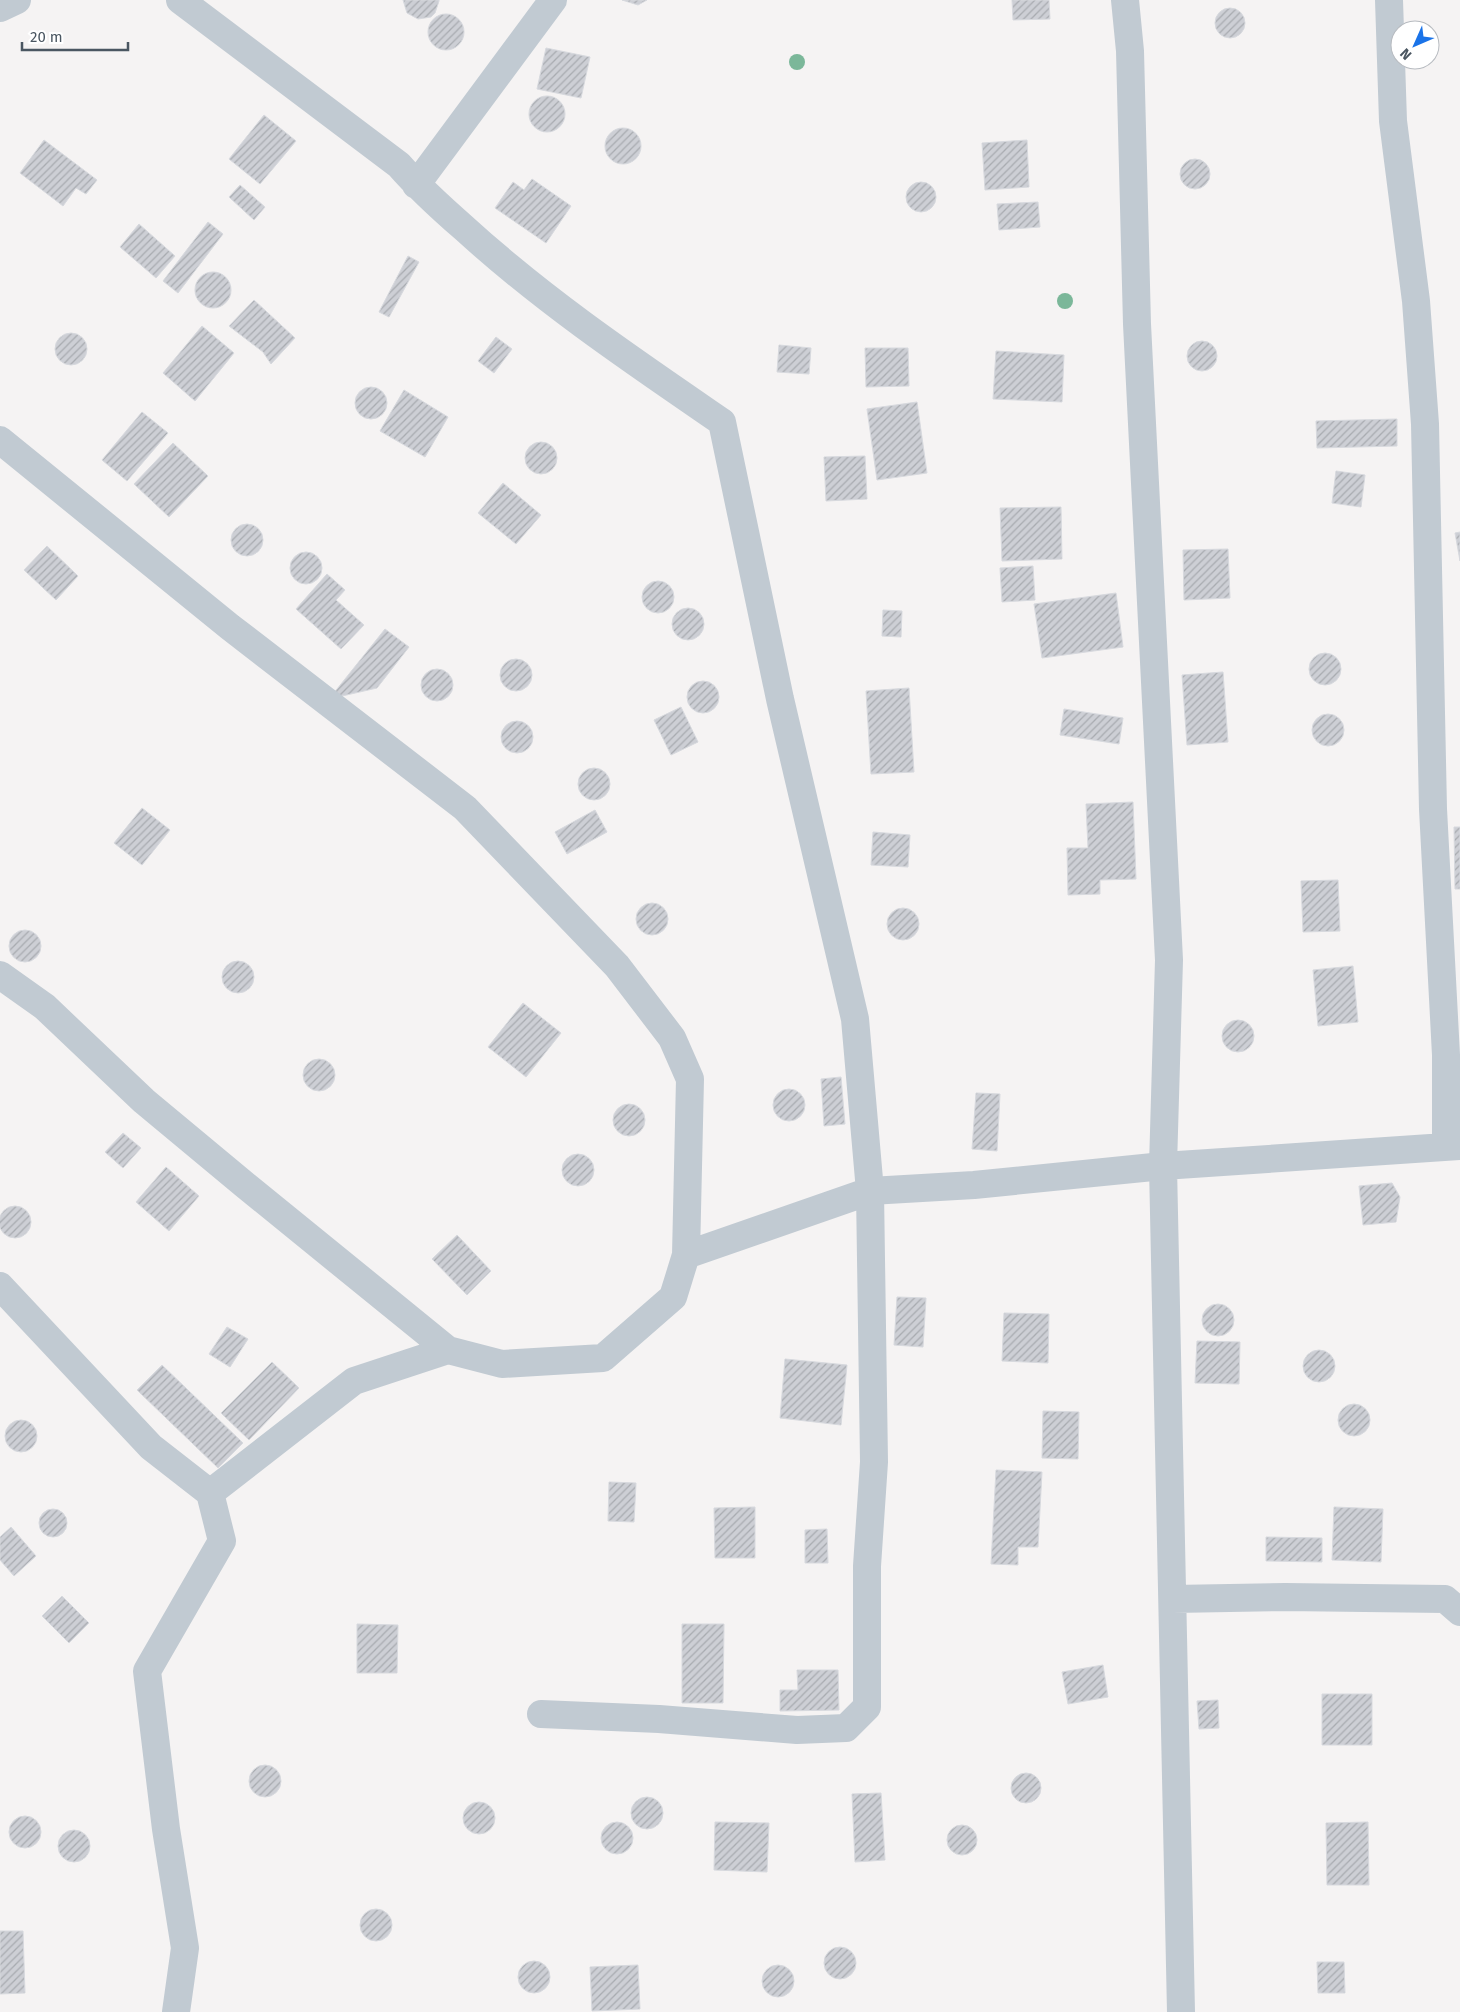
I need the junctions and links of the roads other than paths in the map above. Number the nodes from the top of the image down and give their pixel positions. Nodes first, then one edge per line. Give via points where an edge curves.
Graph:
1 (17, 0) edge
2 (180, 0) edge
3 (553, 0) edge
4 (1125, 0) edge
5 (1389, 0) edge
6 (0, 8) edge
7 (416, 185) junction
8 (0, 440) edge
9 (0, 974) edge
10 (1453, 1146) edge
11 (1163, 1166) junction
12 (870, 1191) junction
13 (686, 1255) junction
14 (0, 1286) edge
15 (448, 1350) junction
16 (210, 1494) junction
17 (1173, 1599) junction
18 (1460, 1612) edge
19 (541, 1714) dead end
20 (176, 2012) edge
21 (1180, 2012) edge

1 - 6 street
2 - 7 street via 398,165
3 - 7 street
4 - 11 street via 1130,51 1137,324 1169,960
5 - 10 street via 1393,121 1416,301 1425,424 1433,809
7 - 12 street via 511,271 618,351 722,422 780,698 855,1019
8 - 13 street via 230,627 460,803 617,966 672,1038 690,1079
9 - 15 street via 45,1007 144,1101
10 - 11 street
11 - 12 street via 974,1185
11 - 17 street
12 - 13 street
12 - 19 street via 874,1462 867,1566 867,1707 846,1728 797,1730
13 - 15 street via 673,1297 603,1358 502,1364
14 - 16 street via 150,1447
15 - 16 street via 354,1381
16 - 20 street via 222,1541 147,1671 166,1829 185,1948
17 - 18 street via 1445,1599
17 - 21 street

